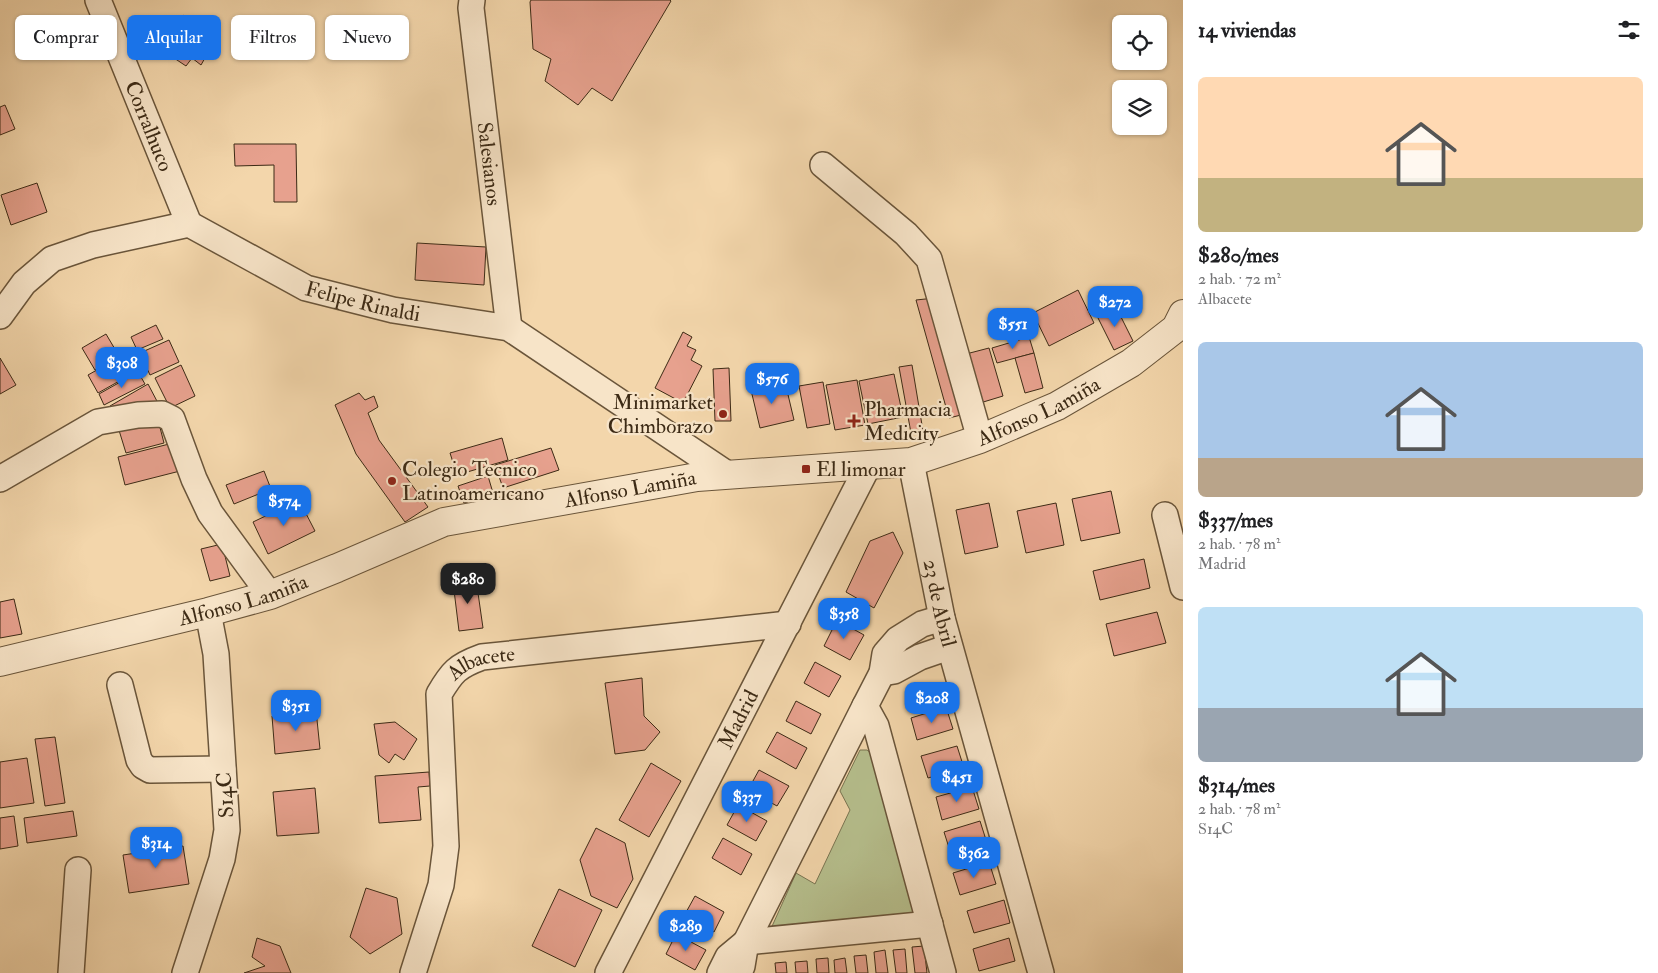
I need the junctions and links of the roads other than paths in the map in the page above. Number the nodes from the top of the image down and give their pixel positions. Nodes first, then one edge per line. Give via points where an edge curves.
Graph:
1 (98, 0) edge
2 (472, 0) edge
3 (823, 165) dead end
4 (189, 224) junction
5 (5, 301) edge
6 (1183, 314) edge
7 (509, 328) junction
8 (980, 439) junction
9 (911, 462) junction
10 (868, 466) junction
11 (727, 474) junction
12 (0, 479) edge
13 (1165, 515) dead end
14 (1183, 587) edge
15 (270, 594) junction
16 (208, 612) junction
17 (942, 618) junction
18 (788, 624) junction
19 (949, 647) junction
20 (0, 662) edge
21 (882, 673) junction
22 (120, 685) dead end
23 (865, 706) junction
24 (224, 769) junction
25 (78, 870) dead end
26 (930, 924) junction
27 (746, 942) junction
28 (71, 973) edge
29 (185, 973) edge
30 (413, 973) edge
31 (608, 973) edge
32 (720, 973) edge
33 (739, 973) edge
34 (943, 973) edge
35 (1040, 973) edge

1 - 4 street, Corralhuco
2 - 7 street, Salesianos
3 - 8 street via 906,234 929,259
4 - 5 street via 93,244 52,259
4 - 7 street, Felipe Rinaldi via 306,288 392,310
6 - 8 street, Alfonso Lamiña via 1176,328 1131,363 1057,406
7 - 11 street, Felipe Rinaldi
8 - 9 street, Alfonso Lamiña
9 - 10 street, Alfonso Lamiña
9 - 17 street, 23 de Abril
10 - 11 street, Alfonso Lamiña
10 - 18 street, Madrid
11 - 15 street, Alfonso Lamiña via 644,485 444,522
12 - 15 street via 98,422 162,414 172,419 210,513
13 - 14 street
15 - 16 street, Alfonso Lamiña
16 - 20 street, Alfonso Lamiña
16 - 24 street, S14C via 216,654
17 - 19 street, 23 de Abril
17 - 21 street via 922,624 898,639 885,654
18 - 30 street, Albacete via 482,657 465,663 450,675 439,694 446,846 441,885
18 - 31 street, Madrid
19 - 21 street
19 - 35 street, 23 de Abril
21 - 23 street
22 - 24 street via 138,760 143,766 150,770
23 - 26 street via 876,726
23 - 27 street
24 - 29 street, S14C via 226,844
25 - 28 street
26 - 27 street
26 - 34 street
27 - 32 street via 728,956
27 - 33 street

